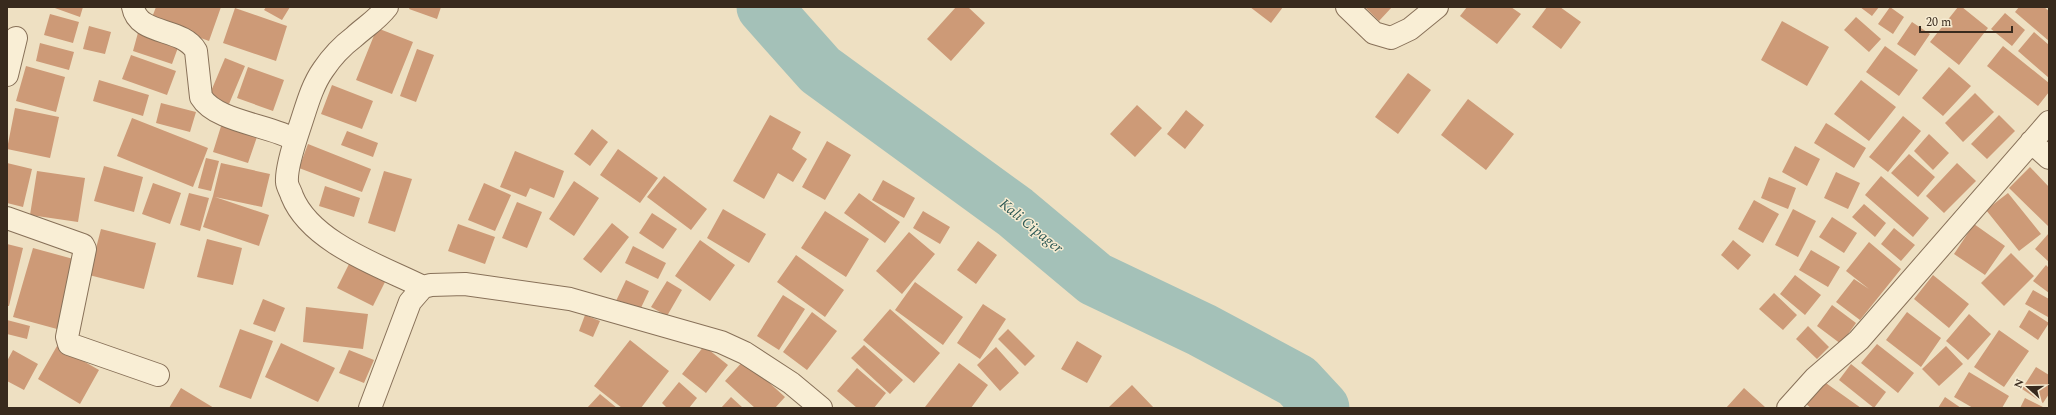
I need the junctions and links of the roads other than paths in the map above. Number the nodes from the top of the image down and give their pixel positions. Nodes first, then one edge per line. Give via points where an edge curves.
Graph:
1 (132, 7) edge
2 (387, 7) edge
3 (1347, 7) edge
4 (1437, 7) edge
5 (16, 38) dead end
6 (7, 75) edge
7 (2049, 122) edge
8 (295, 140) junction
9 (2031, 142) junction
10 (2049, 158) edge
11 (7, 218) edge
12 (424, 287) junction
13 (158, 375) dead end
14 (370, 408) edge
15 (820, 408) edge
16 (1788, 408) edge

1 - 8 street via 137,19 142,23 172,34 194,46 201,97 205,104 235,120
2 - 8 street via 378,19 354,36 323,70 313,88
3 - 4 street via 1374,33 1391,38 1410,29
5 - 6 street
7 - 9 street
8 - 12 street via 287,182 303,215 323,235
9 - 10 street
9 - 16 street via 1859,340 1815,378
11 - 13 street via 82,245 85,249 68,337 69,344
12 - 14 street via 410,302
12 - 15 street via 465,284 570,299 721,342 746,353 791,383

